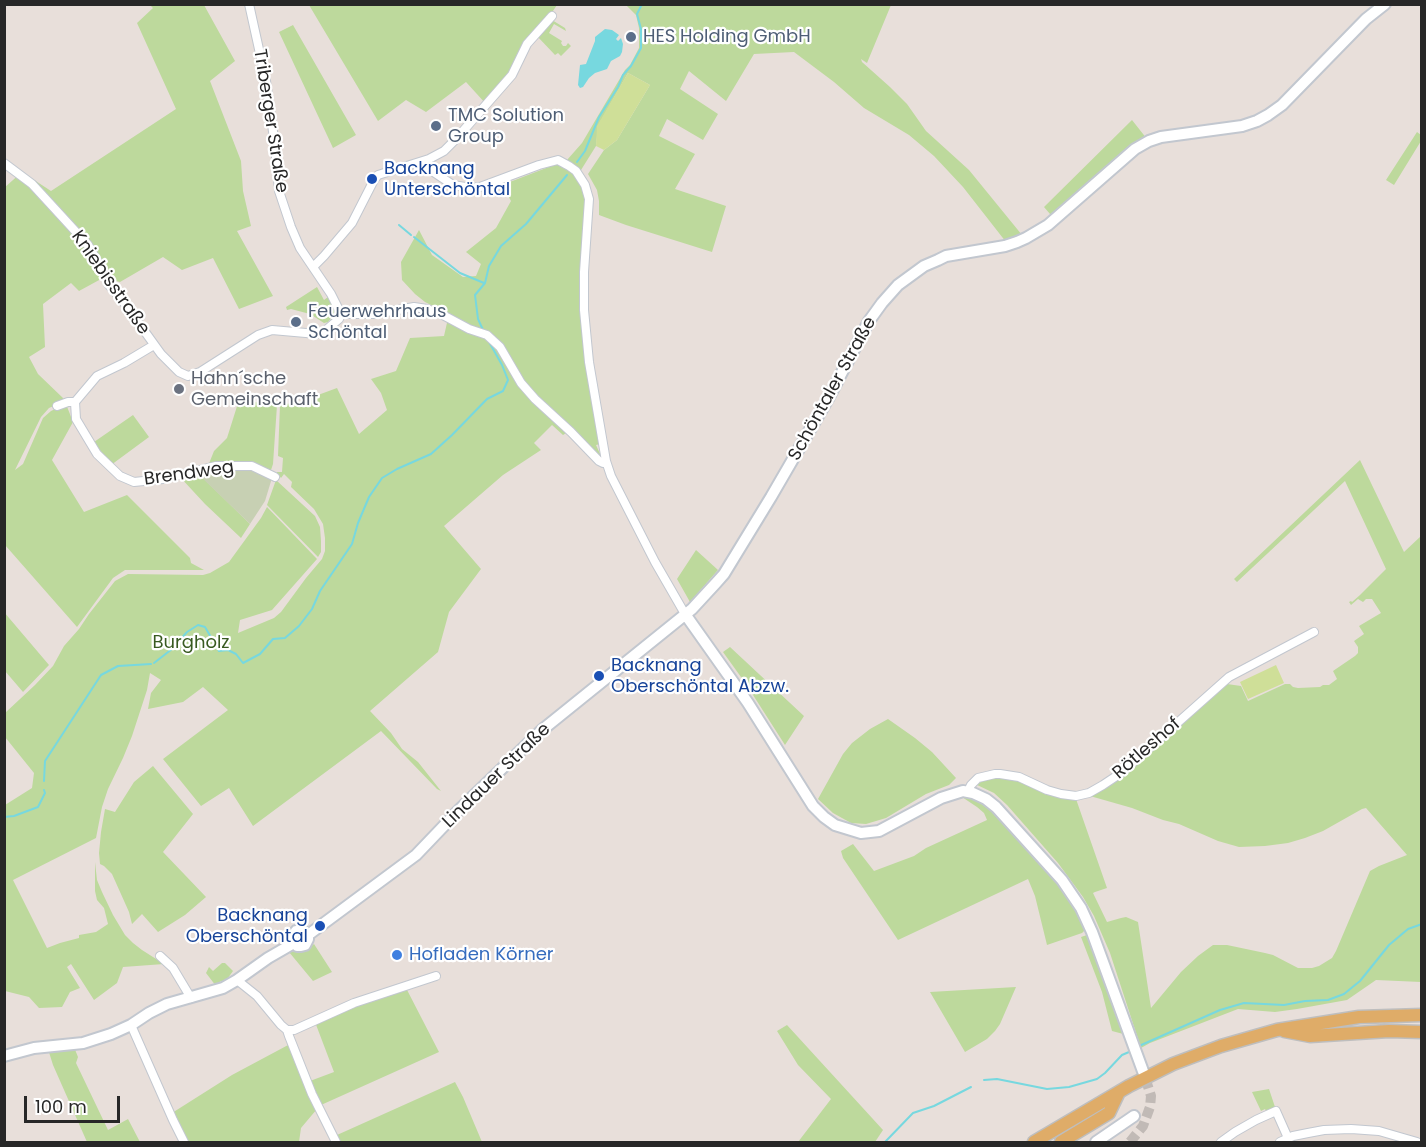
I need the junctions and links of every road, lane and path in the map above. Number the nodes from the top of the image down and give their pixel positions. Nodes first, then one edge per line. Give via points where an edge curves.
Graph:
1 (249, 4) edge
2 (1385, 4) edge
3 (552, 16) dead end
4 (4, 163) edge
5 (420, 163) junction
6 (313, 267) junction
7 (341, 314) junction
8 (154, 345) junction
9 (75, 402) junction
10 (57, 406) dead end
11 (606, 462) junction
12 (276, 477) dead end
13 (685, 614) junction
14 (1314, 632) dead end
15 (968, 791) junction
16 (159, 956) dead end
17 (436, 976) dead end
18 (237, 980) junction
19 (191, 998) junction
20 (1422, 1015) edge
21 (130, 1025) junction
22 (288, 1030) junction
23 (1277, 1030) junction
24 (1422, 1032) edge
25 (4, 1056) edge
26 (1144, 1074) tunnel mouth
27 (1120, 1091) junction
28 (1134, 1116) dead end
29 (1289, 1140) edge
30 (1399, 1140) edge
31 (184, 1143) edge
32 (336, 1143) edge
33 (1034, 1143) edge
34 (1061, 1143) edge
35 (1096, 1143) edge
36 (1221, 1143) edge
37 (1417, 1143) edge

1 - 6 street, Triberger Straße via 266,81 279,191 300,248
2 - 13 street, Schöntaler Straße via 1282,105 1257,122 1149,141 1048,225 1005,246 946,256 898,285 869,321 808,434 724,574
3 - 5 street via 527,44 512,75 456,139 444,151
4 - 8 street, Kniebisstraße via 32,184 88,245 108,284
5 - 6 street via 378,176 352,223
5 - 11 street via 463,188 480,187 558,160 576,171 585,185 589,199 584,310
6 - 7 street, Triberger Straße
7 - 8 street, Kniebisstraße via 317,334 285,330 258,334 188,376 179,372
7 - 11 street via 376,314 414,307 441,314 487,335 500,347 535,399 599,461
8 - 9 street via 97,376
9 - 10 street
9 - 12 street, Brendweg via 76,419 97,454 120,476 134,482 216,466 252,466
11 - 13 street
13 - 15 street via 813,806 835,825 861,833 879,831 941,798
13 - 18 street, Lindauer Straße via 542,730 416,855 308,935 303,930 296,931 292,936 294,943
14 - 15 street, Rötleshof via 1229,677 1121,773 1089,793 1061,794 1019,777 1000,774 978,778
15 - 26 street via 996,807 1062,880 1081,908
16 - 19 street via 173,968
17 - 22 street
18 - 19 street, Lindauer Straße
18 - 22 street
19 - 21 street, Lindauer Straße via 148,1013
20 - 23 main road via 1359,1017
21 - 25 street, Lindauer Straße via 83,1043 34,1048
21 - 31 street
22 - 32 street
23 - 24 main road via 1310,1036
23 - 27 main road via 1173,1064
27 - 33 main road
27 - 34 main road via 1109,1113
28 - 35 street
29 - 30 street via 1324,1130 1351,1129 1379,1131
29 - 36 street via 1276,1111
30 - 37 street

